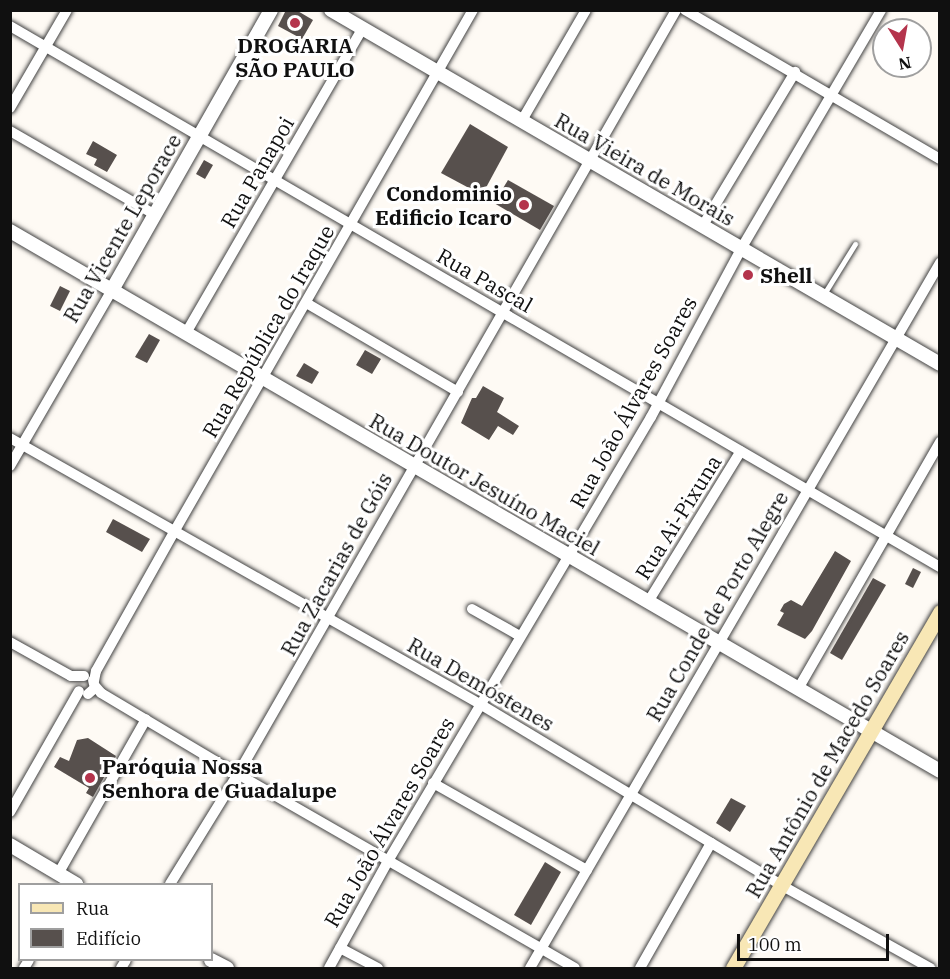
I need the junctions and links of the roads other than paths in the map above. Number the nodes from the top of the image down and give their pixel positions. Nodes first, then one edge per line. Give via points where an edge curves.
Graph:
1 (67, 10) edge
2 (271, 10) edge
3 (331, 10) edge
4 (474, 10) edge
5 (585, 10) edge
6 (676, 10) edge
7 (685, 10) edge
8 (880, 10) edge
9 (10, 26) edge
10 (362, 29) junction
11 (47, 46) junction
12 (795, 72) junction
13 (438, 73) junction
14 (833, 94) junction
15 (10, 108) edge
16 (521, 122) junction
17 (10, 131) edge
18 (199, 135) junction
19 (939, 159) edge
20 (591, 161) junction
21 (275, 181) junction
22 (154, 213) junction
23 (352, 225) junction
24 (702, 227) junction
25 (10, 231) edge
26 (855, 244) dead end
27 (741, 249) junction
28 (939, 263) edge
29 (112, 290) junction
30 (822, 297) junction
31 (308, 304) junction
32 (504, 314) junction
33 (186, 333) junction
34 (896, 339) junction
35 (939, 364) edge
36 (265, 379) junction
37 (458, 392) junction
38 (658, 402) junction
39 (10, 438) edge
40 (939, 442) edge
41 (22, 445) junction
42 (741, 451) junction
43 (10, 466) edge
44 (413, 466) junction
45 (807, 490) junction
46 (174, 532) junction
47 (884, 535) junction
48 (568, 556) junction
49 (939, 567) edge
50 (648, 602) junction
51 (472, 609) dead end
52 (939, 612) edge
53 (328, 620) junction
54 (520, 636) junction
55 (10, 642) edge
56 (717, 643) junction
57 (88, 686) junction
58 (798, 689) junction
59 (480, 704) junction
60 (146, 719) junction
61 (870, 731) junction
62 (939, 771) edge
63 (238, 774) junction
64 (433, 783) junction
65 (632, 792) junction
66 (10, 812) edge
67 (711, 843) junction
68 (10, 845) edge
69 (388, 861) junction
70 (587, 870) junction
71 (58, 874) junction
72 (72, 883) edge
73 (171, 883) edge
74 (781, 885) junction
75 (340, 948) junction
76 (542, 949) junction
77 (213, 961) edge
78 (227, 969) edge
79 (329, 969) edge
80 (378, 969) edge
81 (531, 969) edge
82 (575, 969) edge
83 (640, 969) edge
84 (734, 969) edge
85 (930, 969) edge

1 - 11 street
2 - 18 street, Rua Vicente Leporace
3 - 10 street, Rua Vieira de Morais
4 - 13 street, Rua República do Iraque
5 - 16 street
6 - 20 street, Rua Zacarias de Góis
7 - 12 street
8 - 14 street, Rua João Álvares Soares
9 - 11 street, Rua Pascal
10 - 13 street, Rua Vieira de Morais
10 - 21 street, Rua Panapoi
11 - 15 street
11 - 18 street, Rua Pascal
12 - 14 street
12 - 24 street
13 - 16 street, Rua Vieira de Morais
13 - 23 street, Rua República do Iraque
14 - 19 street
14 - 27 street, Rua João Álvares Soares
16 - 20 street, Rua Vieira de Morais
17 - 22 street
18 - 21 street, Rua Pascal
18 - 22 street, Rua Vicente Leporace
20 - 24 street, Rua Vieira de Morais
20 - 32 street, Rua Zacarias de Góis
21 - 23 street, Rua Pascal
21 - 33 street, Rua Panapoi
22 - 29 street, Rua Vicente Leporace
23 - 31 street, Rua República do Iraque
23 - 32 street, Rua Pascal
24 - 27 street, Rua Vieira de Morais
25 - 29 street, Rua Doutor Jesuíno Maciel
26 - 30 lane
27 - 30 street, Rua Vieira de Morais
27 - 38 street, Rua João Álvares Soares
28 - 34 street, Rua Conde de Porto Alegre
29 - 33 street, Rua Doutor Jesuíno Maciel
29 - 41 street, Rua Vicente Leporace
30 - 34 street, Rua Vieira de Morais
31 - 36 street, Rua República do Iraque
31 - 37 street
32 - 37 street, Rua Zacarias de Góis
32 - 38 street, Rua Pascal
33 - 36 street, Rua Doutor Jesuíno Maciel
34 - 35 street, Rua Vieira de Morais
34 - 45 street, Rua Conde de Porto Alegre
36 - 44 street, Rua Doutor Jesuíno Maciel
36 - 46 street, Rua República do Iraque
37 - 44 street, Rua Zacarias de Góis
38 - 42 street, Rua Pascal
38 - 48 street, Rua João Álvares Soares
39 - 41 street, Rua Demóstenes
40 - 47 street
41 - 43 street, Rua Vicente Leporace
41 - 46 street, Rua Demóstenes
42 - 45 street, Rua Pascal
42 - 50 street, Rua Ai-Pixuna
44 - 48 street, Rua Doutor Jesuíno Maciel
44 - 53 street, Rua Zacarias de Góis
45 - 47 street, Rua Pascal
45 - 56 street, Rua Conde de Porto Alegre
46 - 53 street, Rua Demóstenes
46 - 57 street, Rua República do Iraque
47 - 49 street, Rua Pascal
47 - 58 street
48 - 50 street, Rua Doutor Jesuíno Maciel
48 - 54 street, Rua João Álvares Soares
50 - 56 street, Rua Doutor Jesuíno Maciel
51 - 54 street
52 - 61 main road, Rua Antônio de Macedo Soares
53 - 59 street, Rua Demóstenes
53 - 63 street, Rua Zacarias de Góis
54 - 59 street, Rua João Álvares Soares
55 - 57 street
56 - 58 street, Rua Doutor Jesuíno Maciel
56 - 65 street, Rua Conde de Porto Alegre
57 - 60 street
57 - 66 street, Rua República do Iraque
58 - 61 street, Rua Doutor Jesuíno Maciel
59 - 64 street, Rua João Álvares Soares
59 - 65 street, Rua Demóstenes
60 - 63 street
60 - 71 street
61 - 62 street, Rua Doutor Jesuíno Maciel
61 - 74 main road, Rua Antônio de Macedo Soares
63 - 69 street
63 - 73 street, Rua Zacarias de Góis
64 - 69 street, Rua João Álvares Soares
64 - 70 street
65 - 67 street, Rua Demóstenes
65 - 70 street, Rua Conde de Porto Alegre
67 - 74 street, Rua Demóstenes
67 - 83 street
68 - 71 street
69 - 75 street, Rua João Álvares Soares
69 - 76 street
70 - 76 street, Rua Conde de Porto Alegre
71 - 72 street
74 - 84 main road, Rua Antônio de Macedo Soares
74 - 85 street, Rua Demóstenes
75 - 79 street, Rua João Álvares Soares
75 - 80 street
76 - 81 street, Rua Conde de Porto Alegre
76 - 82 street
77 - 78 street

